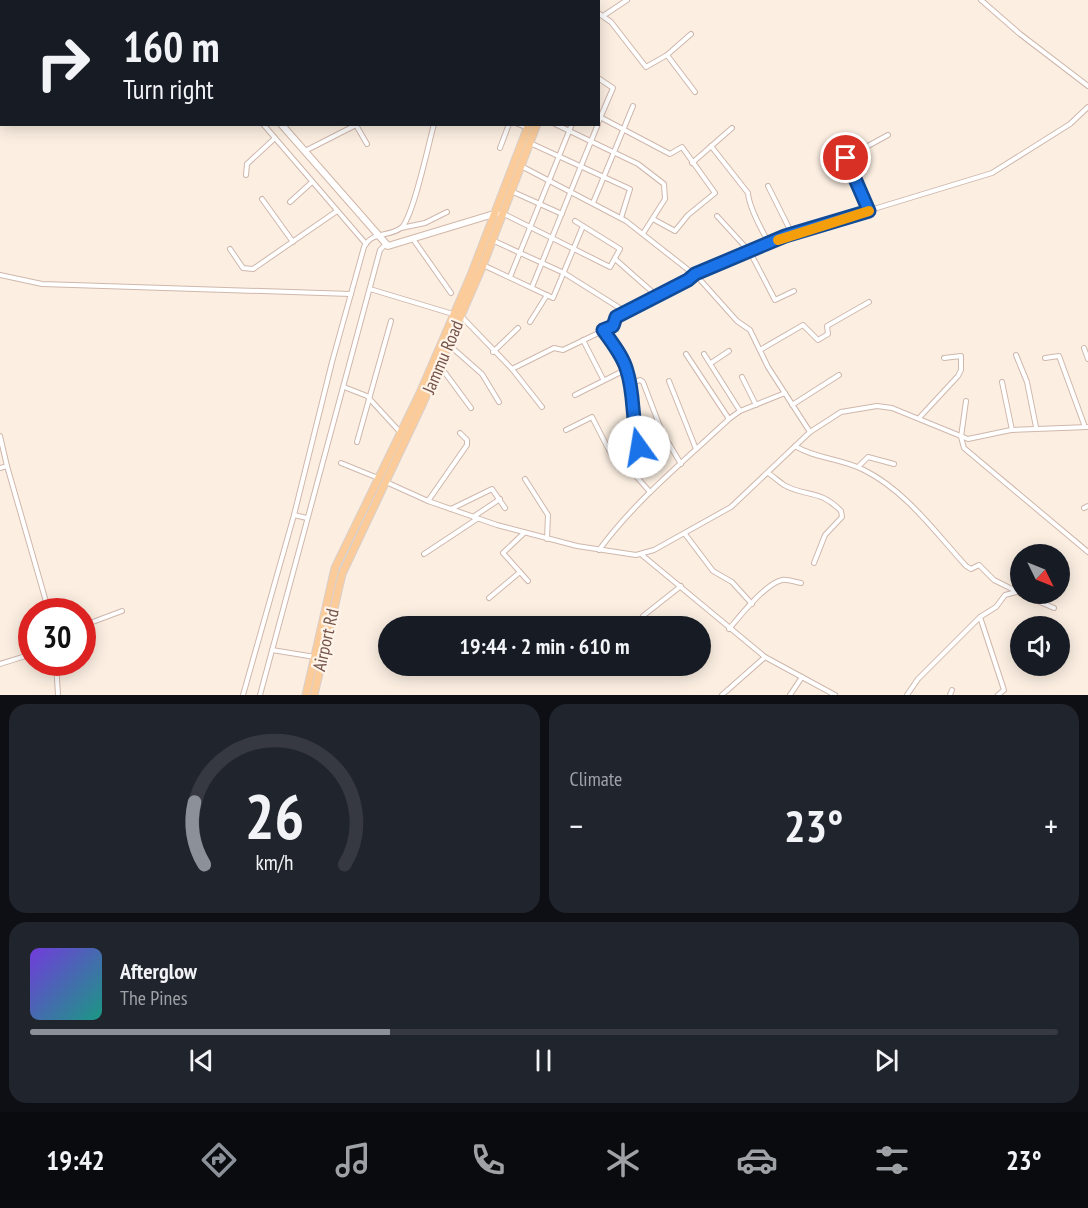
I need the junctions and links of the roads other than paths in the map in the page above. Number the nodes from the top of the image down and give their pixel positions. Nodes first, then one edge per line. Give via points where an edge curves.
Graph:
1 (627, 0) edge
2 (981, 0) edge
3 (600, 14) edge
4 (603, 16) junction
5 (691, 34) dead end
6 (667, 55) junction
7 (600, 79) edge
8 (1088, 86) edge
9 (695, 92) dead end
10 (633, 106) dead end
11 (1088, 107) edge
12 (600, 117) edge
13 (265, 126) edge
14 (283, 126) edge
15 (354, 126) edge
16 (357, 126) edge
17 (433, 126) edge
18 (508, 126) edge
19 (528, 126) edge
20 (536, 126) edge
21 (559, 126) edge
22 (571, 126) edge
23 (597, 126) edge
24 (732, 128) dead end
25 (622, 129) junction
26 (569, 131) junction
27 (888, 135) dead end
28 (275, 138) junction
29 (530, 142) junction
30 (590, 142) junction
31 (367, 144) dead end
32 (711, 146) junction
33 (500, 148) dead end
34 (304, 151) junction
35 (612, 153) junction
36 (559, 155) junction
37 (692, 163) junction
38 (521, 166) junction
39 (580, 166) junction
40 (246, 175) dead end
41 (604, 177) junction
42 (549, 180) junction
43 (312, 182) junction
44 (768, 186) dead end
45 (511, 191) junction
46 (571, 191) junction
47 (262, 200) dead end
48 (290, 202) dead end
49 (593, 203) junction
50 (539, 204) junction
51 (337, 211) junction
52 (869, 211) junction
53 (447, 212) dead end
54 (493, 213) junction
55 (502, 213) junction
56 (562, 214) junction
57 (717, 216) dead end
58 (621, 218) junction
59 (653, 219) junction
60 (575, 221) dead end
61 (583, 226) junction
62 (401, 228) junction
63 (530, 229) junction
64 (644, 232) junction
65 (792, 234) junction
66 (412, 239) junction
67 (552, 239) junction
68 (380, 240) junction
69 (492, 240) junction
70 (293, 242) junction
71 (366, 243) junction
72 (769, 243) junction
73 (230, 249) dead end
74 (573, 249) junction
75 (750, 252) junction
76 (520, 253) junction
77 (615, 259) junction
78 (542, 263) junction
79 (483, 265) junction
80 (564, 273) junction
81 (695, 274) junction
82 (0, 275) edge
83 (510, 277) junction
84 (532, 287) junction
85 (370, 289) junction
86 (795, 291) dead end
87 (451, 293) dead end
88 (351, 294) junction
89 (547, 295) junction
90 (657, 296) junction
91 (869, 302) dead end
92 (626, 312) junction
93 (457, 315) junction
94 (391, 321) dead end
95 (530, 322) dead end
96 (518, 328) dead end
97 (603, 330) junction
98 (583, 340) junction
99 (449, 344) junction
100 (1084, 348) dead end
101 (760, 350) junction
102 (729, 351) dead end
103 (493, 352) junction
104 (686, 354) dead end
105 (704, 354) dead end
106 (1016, 355) dead end
107 (944, 358) dead end
108 (1045, 358) dead end
109 (1088, 359) edge
110 (711, 363) junction
111 (440, 365) junction
112 (512, 369) junction
113 (627, 369) junction
114 (839, 375) dead end
115 (742, 377) dead end
116 (603, 379) junction
117 (669, 381) dead end
118 (1002, 382) dead end
119 (630, 384) junction
120 (344, 387) junction
121 (784, 393) junction
122 (575, 395) dead end
123 (370, 399) junction
124 (966, 401) dead end
125 (499, 402) dead end
126 (756, 405) junction
127 (792, 405) junction
128 (542, 407) dead end
129 (471, 408) dead end
130 (740, 411) junction
131 (920, 417) junction
132 (729, 419) junction
133 (1036, 427) junction
134 (1087, 427) edge
135 (1012, 429) junction
136 (566, 430) dead end
137 (810, 432) junction
138 (400, 433) junction
139 (460, 433) dead end
140 (0, 436) edge
141 (664, 436) junction
142 (961, 437) junction
143 (357, 442) dead end
144 (795, 446) junction
145 (639, 447) junction
146 (696, 449) junction
147 (621, 459) junction
148 (341, 463) dead end
149 (681, 464) junction
150 (894, 464) dead end
151 (7, 466) junction
152 (858, 467) junction
153 (0, 468) edge
154 (768, 472) junction
155 (378, 478) junction
156 (525, 479) dead end
157 (386, 482) junction
158 (650, 492) junction
159 (500, 499) junction
160 (428, 501) junction
161 (505, 508) dead end
162 (450, 510) junction
163 (296, 516) junction
164 (306, 518) junction
165 (475, 518) junction
166 (525, 532) junction
167 (685, 534) junction
168 (547, 539) junction
169 (599, 550) junction
170 (1088, 552) edge
171 (424, 554) dead end
172 (641, 554) junction
173 (814, 563) dead end
174 (520, 572) junction
175 (528, 581) dead end
176 (801, 583) dead end
177 (339, 585) joint
178 (681, 586) junction
179 (1010, 588) edge
180 (1010, 593) edge
181 (45, 598) edge
182 (489, 598) dead end
183 (752, 604) junction
184 (1045, 604) edge
185 (1054, 608) dead end
186 (122, 611) dead end
187 (642, 616) dead end
188 (980, 617) junction
189 (96, 621) edge
190 (729, 629) junction
191 (273, 650) junction
192 (315, 657) junction
193 (765, 657) junction
194 (18, 658) edge
195 (0, 664) edge
196 (57, 676) edge
197 (802, 677) junction
198 (58, 695) edge
199 (243, 695) edge
200 (260, 695) edge
201 (306, 695) edge
202 (314, 695) edge
203 (722, 695) edge
204 (790, 695) edge
205 (835, 695) edge
206 (907, 695) edge
207 (998, 695) edge

1 - 4 street
2 - 8 street
3 - 4 street
4 - 6 street via 646,67
5 - 6 street
6 - 9 street
7 - 12 street via 613,88
10 - 25 street
11 - 52 street via 1070,124 1003,168
12 - 25 street
13 - 28 street
14 - 34 street
15 - 34 street
16 - 31 street
17 - 62 street via 415,197
18 - 33 street
19 - 54 main road
20 - 29 main road, Jammu Road
21 - 26 street
22 - 26 street
23 - 30 street
24 - 32 street
25 - 35 street
25 - 37 street via 670,154 681,147
26 - 30 street
26 - 36 street
27 - 52 street via 846,157
28 - 40 street via 247,164
28 - 43 street
29 - 36 street
29 - 38 main road, Jammu Road
30 - 35 street
30 - 39 street
32 - 37 street
32 - 72 street via 748,193 755,218
34 - 68 street
35 - 41 street
35 - 59 street via 643,167 664,184 665,199
36 - 39 street
36 - 42 street
37 - 59 street via 715,194 675,231
38 - 42 street
38 - 45 main road, Jammu Road
39 - 41 street
39 - 46 street
41 - 49 street
41 - 58 street via 630,190
42 - 46 street
42 - 50 street
43 - 48 street
43 - 51 street
44 - 65 street
45 - 50 street
45 - 55 main road, Jammu Road
46 - 49 street
46 - 56 street
47 - 70 street
49 - 58 street
50 - 56 street
50 - 63 street
51 - 70 street
51 - 71 street
52 - 65 street
53 - 62 street via 425,223
54 - 55 street
54 - 66 street
54 - 93 main road
55 - 63 street
55 - 69 main road, Jammu Road
56 - 67 street
57 - 75 street
58 - 64 street
59 - 64 street
60 - 61 street
61 - 74 street
61 - 77 street via 620,249
62 - 68 street
63 - 67 street
63 - 76 street
64 - 81 street
65 - 72 street
66 - 68 street via 391,246
66 - 87 street
67 - 74 street
67 - 78 street
68 - 71 street
68 - 85 street
69 - 76 street
69 - 79 main road, Jammu Road
70 - 73 street via 251,270 243,268
71 - 88 street
72 - 75 street
74 - 77 street via 609,267
74 - 80 street
75 - 81 street
75 - 86 street via 775,301
76 - 78 street
76 - 83 street
77 - 90 street
78 - 80 street
78 - 84 street
79 - 83 street
79 - 93 main road, Jammu Road
80 - 89 street via 554,297
80 - 92 street
81 - 90 street
81 - 101 street via 750,330
82 - 88 street via 42,284
83 - 84 street
84 - 89 street
85 - 93 street
85 - 120 street
88 - 163 street
89 - 95 street
90 - 92 street
91 - 101 street via 827,326 828,334 818,340 803,325
92 - 97 street via 615,318 613,326
93 - 99 main road, Jammu Road
93 - 103 street
93 - 138 main road
94 - 123 street
96 - 103 street
97 - 98 street
97 - 113 street
98 - 112 street via 563,350 554,348
98 - 116 street
99 - 111 main road, Jammu Road
99 - 125 street via 482,374
100 - 109 street
101 - 121 street
102 - 110 street
103 - 112 street
104 - 132 street
105 - 110 street
106 - 133 street via 1027,382
107 - 131 street via 960,356 961,370
108 - 134 street via 1060,357
110 - 130 street
111 - 129 street
111 - 157 main road, Jammu Road
112 - 128 street
113 - 116 street
113 - 119 street
114 - 127 street
115 - 126 street
116 - 122 street
117 - 146 street
118 - 135 street
119 - 141 street via 643,382
119 - 145 street
120 - 123 street
120 - 164 street
121 - 126 street
121 - 127 street
123 - 138 street
123 - 143 street
124 - 142 street
126 - 130 street
127 - 137 street
130 - 132 street
131 - 137 street via 892,408 857,408 841,412
131 - 142 street
132 - 146 street
133 - 134 street
133 - 135 street
135 - 142 street via 974,439
136 - 147 street via 592,417 611,454
137 - 144 street
138 - 155 main road
139 - 160 street via 467,446
140 - 151 street
141 - 145 street
141 - 149 street
142 - 170 street via 964,448
144 - 152 street via 810,456 827,456
144 - 154 street
145 - 147 street
146 - 149 street
147 - 158 street
148 - 155 street
149 - 158 street
150 - 152 street via 868,458
151 - 153 street
151 - 181 street
152 - 179 street via 898,493 966,566 971,569 980,565 994,580
154 - 167 street via 731,507
154 - 173 street via 786,486 828,499 842,511 842,517 825,535
155 - 192 main road via 335,568
156 - 168 street via 548,515
157 - 160 street
157 - 177 main road, Jammu Road
158 - 169 street
159 - 161 street
159 - 162 street via 492,489
159 - 165 street
160 - 162 street
162 - 165 street
163 - 164 street
163 - 199 street
164 - 191 street
165 - 166 street
165 - 171 street
166 - 168 street
166 - 174 street via 503,552
167 - 172 street
167 - 183 street via 713,571 732,582
168 - 169 street
169 - 172 street
172 - 178 street
174 - 175 street
174 - 182 street
176 - 183 street via 782,580
177 - 202 main road, Airport Rd
178 - 187 street
178 - 190 street
180 - 188 street
183 - 190 street
184 - 185 street
186 - 189 street
188 - 206 street
188 - 207 street via 1004,690
190 - 193 street
191 - 192 street
191 - 200 street
192 - 201 main road
193 - 197 street
193 - 203 street
194 - 195 street
196 - 198 street
197 - 204 street
197 - 205 street

